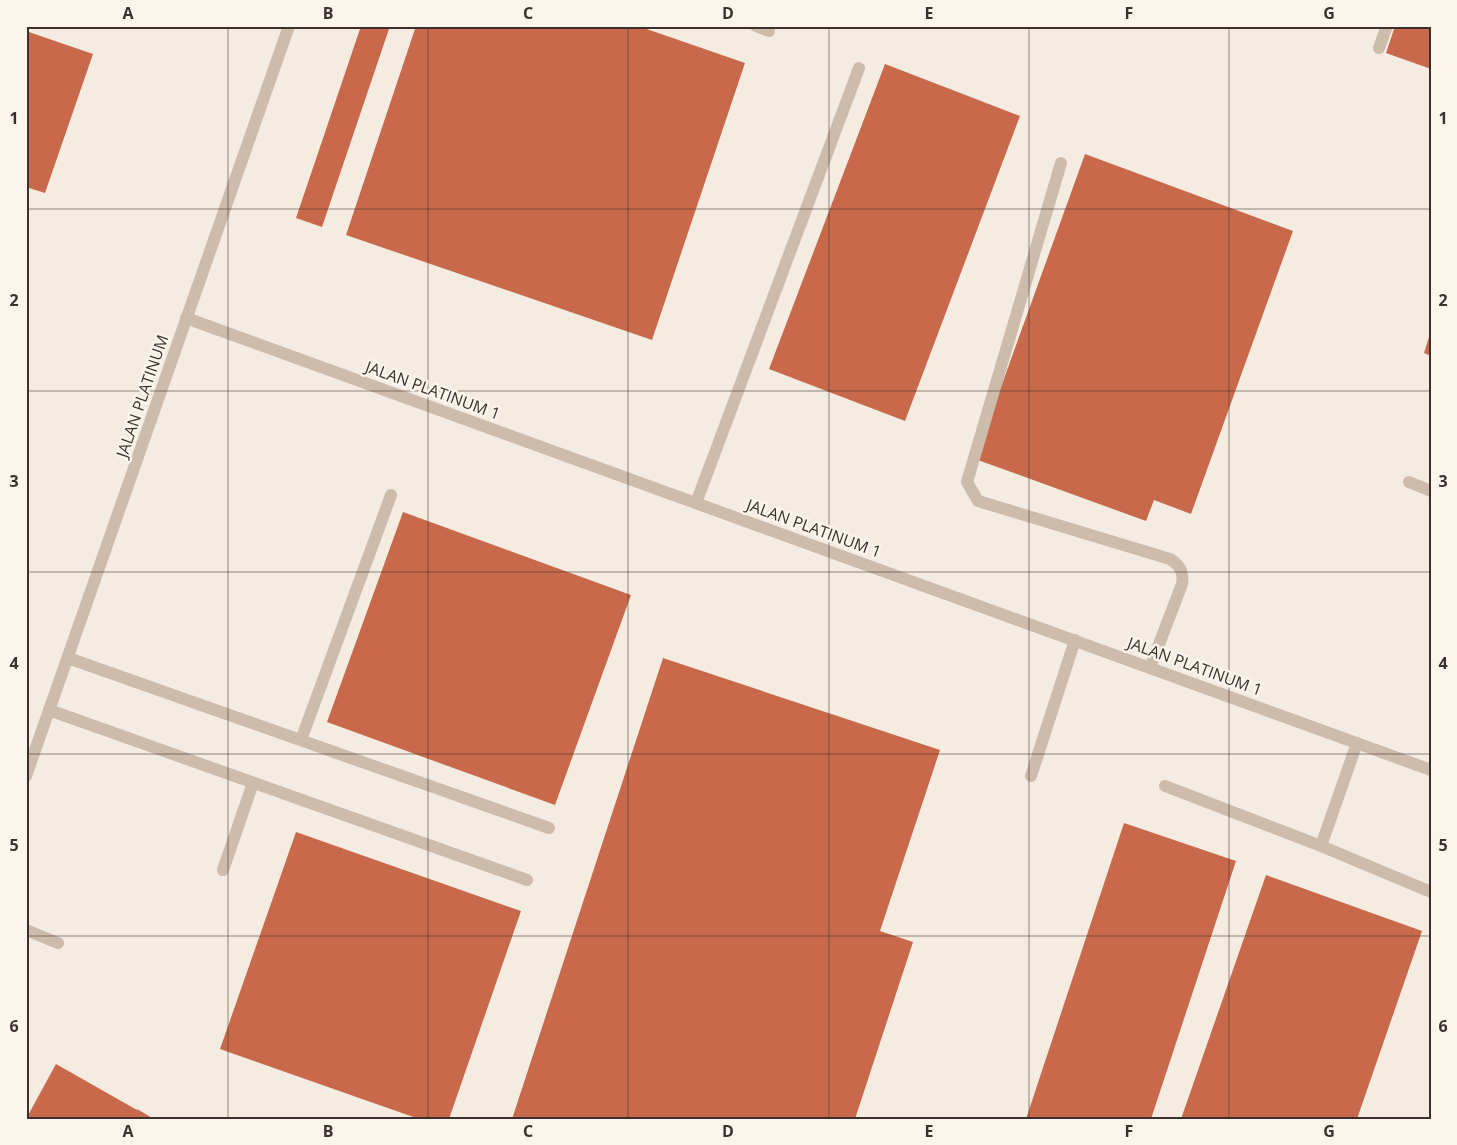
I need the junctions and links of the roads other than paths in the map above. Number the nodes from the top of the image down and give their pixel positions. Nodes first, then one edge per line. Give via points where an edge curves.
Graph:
1 (288, 26) edge
2 (756, 26) edge
3 (1387, 26) edge
4 (769, 30) dead end
5 (1379, 48) dead end
6 (859, 68) dead end
7 (1061, 163) dead end
8 (186, 318) junction
9 (1408, 482) dead end
10 (1431, 491) edge
11 (391, 495) dead end
12 (696, 503) junction
13 (1075, 640) junction
14 (68, 658) junction
15 (1150, 668) junction
16 (49, 710) junction
17 (301, 740) junction
18 (1357, 743) junction
19 (1431, 770) edge
20 (26, 776) edge
21 (1031, 776) dead end
22 (253, 783) junction
23 (1165, 786) dead end
24 (549, 828) dead end
25 (1321, 846) junction
26 (223, 870) dead end
27 (527, 880) dead end
28 (1431, 892) edge
29 (26, 930) edge
30 (58, 943) dead end

1 - 8 street, JALAN PLATINUM
2 - 4 street
3 - 5 street
6 - 12 street
7 - 15 street via 968,482 978,501 1176,563 1181,569 1182,584
8 - 12 street, JALAN PLATINUM 1
8 - 14 street, JALAN PLATINUM
9 - 10 street
11 - 17 street
12 - 13 street, JALAN PLATINUM 1
13 - 15 street, JALAN PLATINUM 1
13 - 21 street
14 - 16 street, JALAN PLATINUM
14 - 17 street
15 - 18 street, JALAN PLATINUM 1
16 - 20 street, JALAN PLATINUM
16 - 22 street
17 - 24 street
18 - 19 street, JALAN PLATINUM 1
18 - 25 street
22 - 26 street
22 - 27 street
23 - 25 street
25 - 28 street
29 - 30 street

